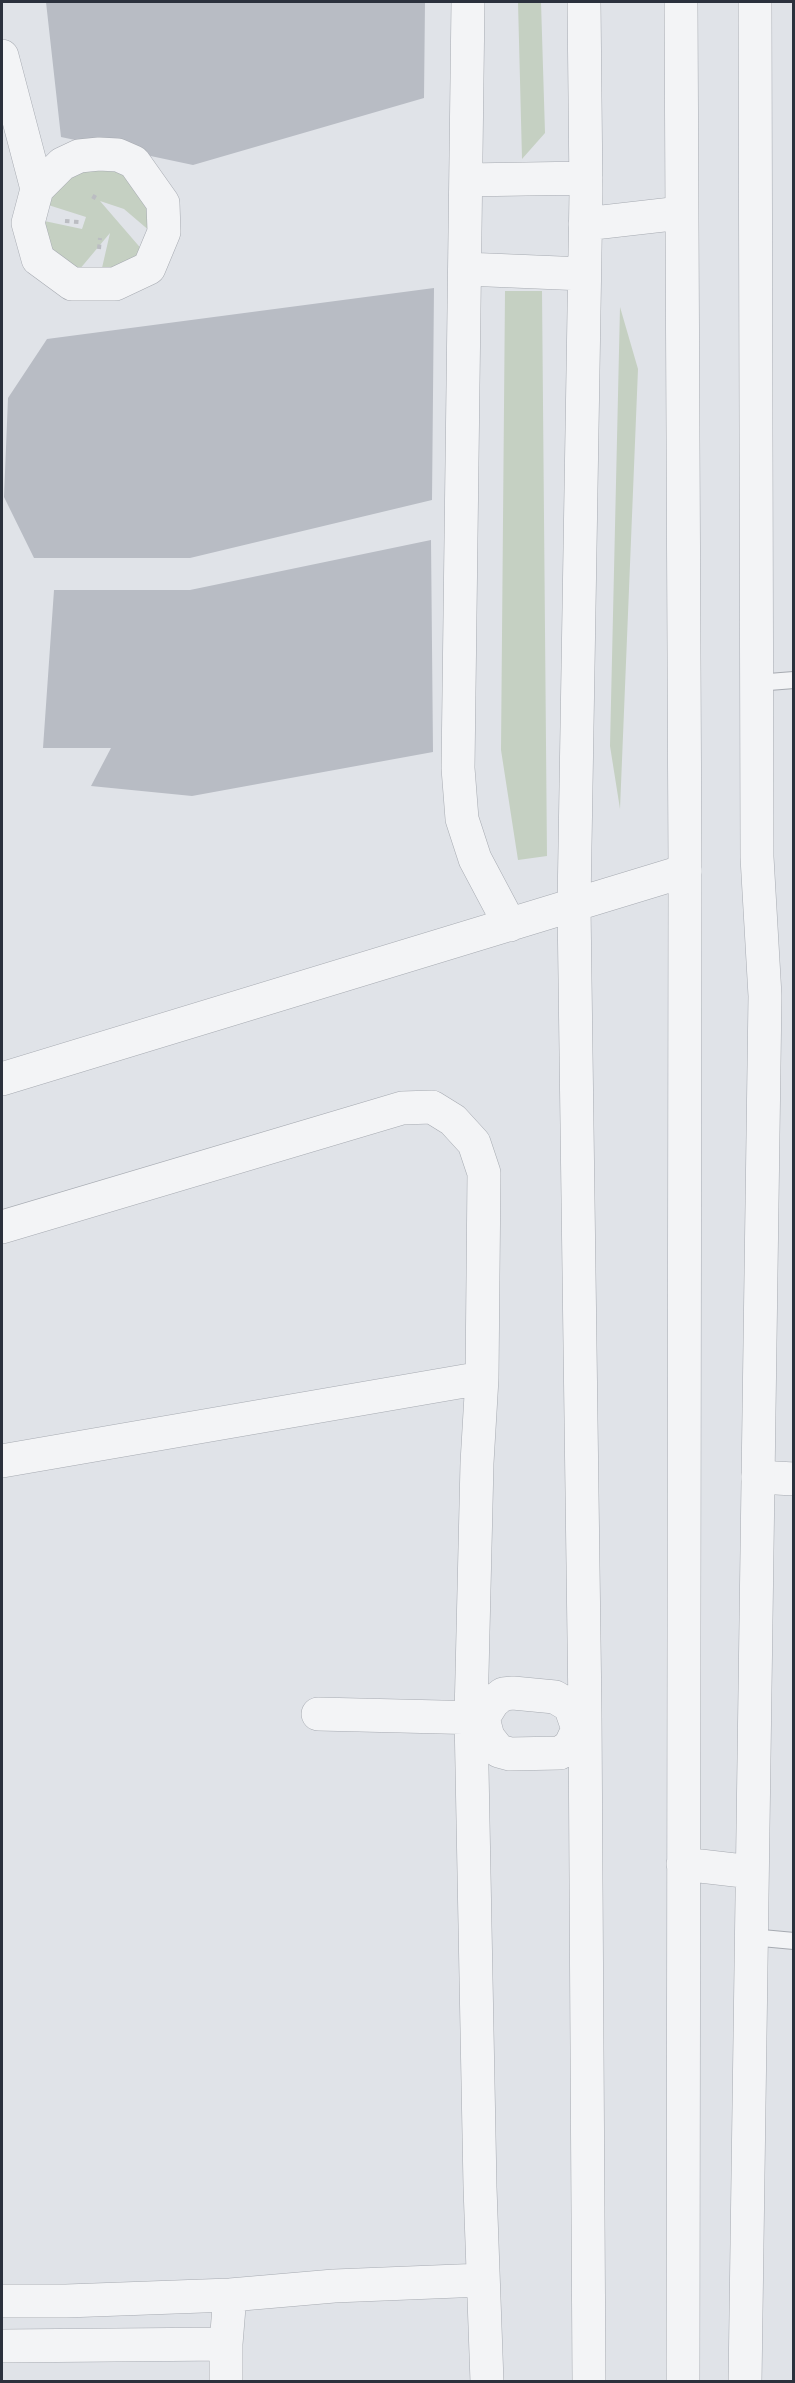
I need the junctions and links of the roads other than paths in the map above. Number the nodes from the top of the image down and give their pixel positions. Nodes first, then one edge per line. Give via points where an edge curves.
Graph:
1 (468, 2) edge
2 (584, 2) edge
3 (681, 2) edge
4 (755, 2) edge
5 (2, 56) edge
6 (586, 178) junction
7 (466, 180) junction
8 (37, 189) junction
9 (681, 213) junction
10 (585, 224) junction
11 (465, 268) junction
12 (585, 274) junction
13 (794, 680) edge
14 (756, 683) junction
15 (685, 871) junction
16 (574, 905) junction
17 (510, 925) junction
18 (2, 1079) edge
19 (2, 1227) edge
20 (482, 1378) junction
21 (2, 1461) edge
22 (758, 1477) junction
23 (794, 1479) edge
24 (318, 1714) dead end
25 (477, 1717) junction
26 (581, 1729) junction
27 (683, 1864) junction
28 (752, 1872) junction
29 (751, 1937) junction
30 (794, 1941) edge
31 (483, 2280) junction
32 (230, 2295) junction
33 (2, 2301) edge
34 (226, 2344) junction
35 (2, 2346) edge
36 (226, 2382) edge
37 (487, 2382) edge
38 (589, 2382) edge
39 (683, 2382) edge
40 (745, 2382) edge

1 - 7 street
2 - 6 street
3 - 9 street
4 - 14 street
5 - 8 street
6 - 7 street
6 - 10 street
7 - 11 street
8 - 8 street via 28,223 38,259 72,284 115,284 149,268 164,232 163,203 134,162 118,155 79,156 62,164
9 - 10 street
9 - 15 street
10 - 12 street
11 - 12 street
11 - 17 street via 458,768 462,819 475,859
12 - 16 street
13 - 14 lane
14 - 22 street via 757,857 765,996
15 - 16 street
15 - 27 street
16 - 17 street
16 - 26 street
17 - 18 street
19 - 20 street via 402,1108 432,1107 453,1120 474,1143 484,1173
20 - 21 street
20 - 25 street via 477,1463
22 - 23 street
22 - 28 street
24 - 25 street
25 - 26 street via 503,1694 555,1697 570,1706
25 - 26 street via 500,1751 510,1755 560,1753
25 - 31 street
26 - 38 street
27 - 28 street
27 - 39 street
28 - 29 street
29 - 30 lane
29 - 40 street
31 - 32 street
31 - 37 street
32 - 33 street
32 - 34 street
34 - 35 street
34 - 36 street

